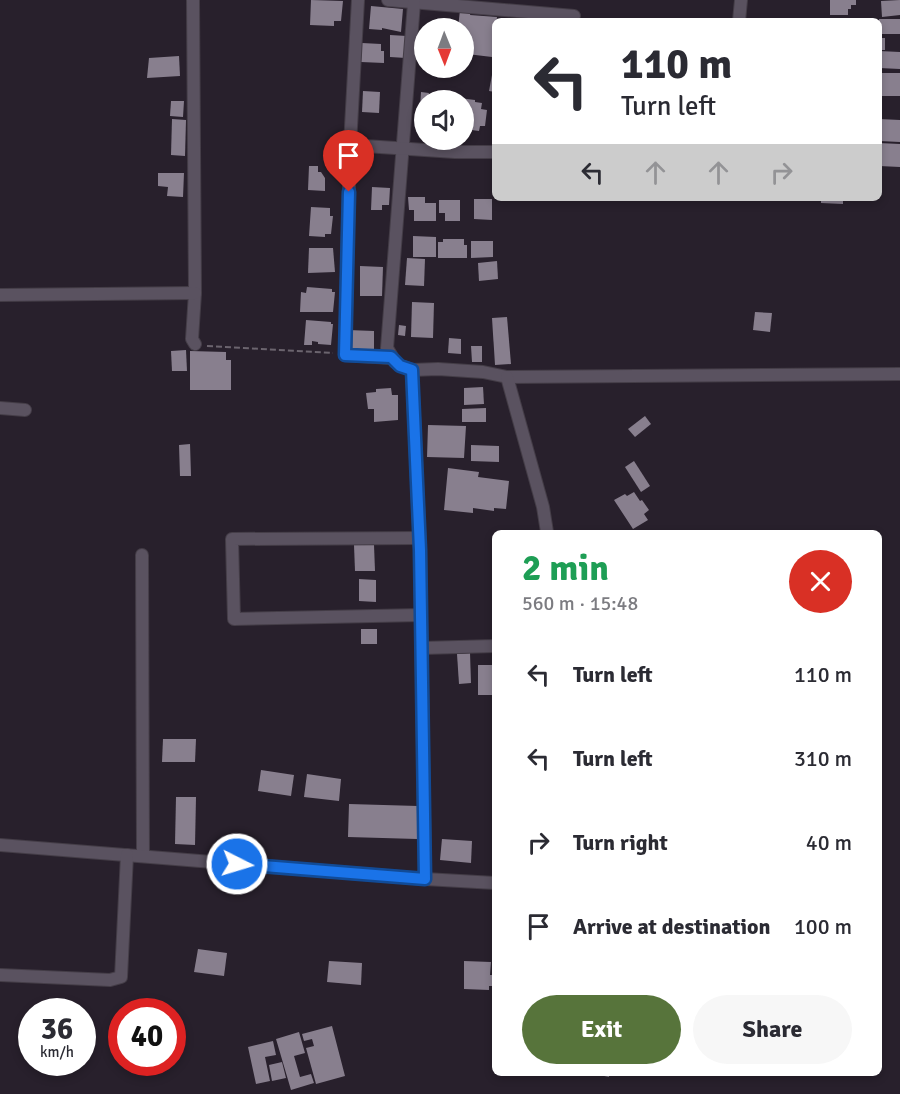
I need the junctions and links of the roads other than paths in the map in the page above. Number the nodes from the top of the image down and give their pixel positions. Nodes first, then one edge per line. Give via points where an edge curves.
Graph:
1 (193, 0) edge
2 (358, 0) edge
3 (388, 0) edge
4 (741, 0) edge
5 (414, 3) junction
6 (574, 16) dead end
7 (540, 18) edge
8 (740, 18) edge
9 (350, 145) junction
10 (402, 148) junction
11 (492, 152) edge
12 (195, 293) junction
13 (0, 295) edge
14 (195, 344) road end
15 (391, 357) junction
16 (412, 370) junction
17 (900, 374) edge
18 (507, 377) junction
19 (0, 408) edge
20 (25, 410) dead end
21 (547, 530) edge
22 (419, 538) junction
23 (142, 555) dead end
24 (421, 615) junction
25 (492, 646) edge
26 (422, 648) junction
27 (0, 845) edge
28 (127, 855) junction
29 (143, 856) junction
30 (425, 879) junction
31 (492, 883) edge
32 (0, 975) edge

1 - 12 street
2 - 9 street
3 - 5 street
4 - 8 street
5 - 7 street
5 - 10 street
6 - 7 street
9 - 10 street
9 - 15 street via 345,355
10 - 11 street
10 - 15 street via 387,348
12 - 13 street
12 - 14 street
15 - 16 street
16 - 18 street via 483,372
16 - 22 street
17 - 18 street
18 - 21 street
19 - 20 street
22 - 24 street
22 - 24 street via 232,539 234,619
23 - 29 street
24 - 26 street
25 - 26 street
26 - 30 street
27 - 28 street
28 - 29 street
28 - 32 street via 121,977 110,980
29 - 30 street
30 - 31 street

